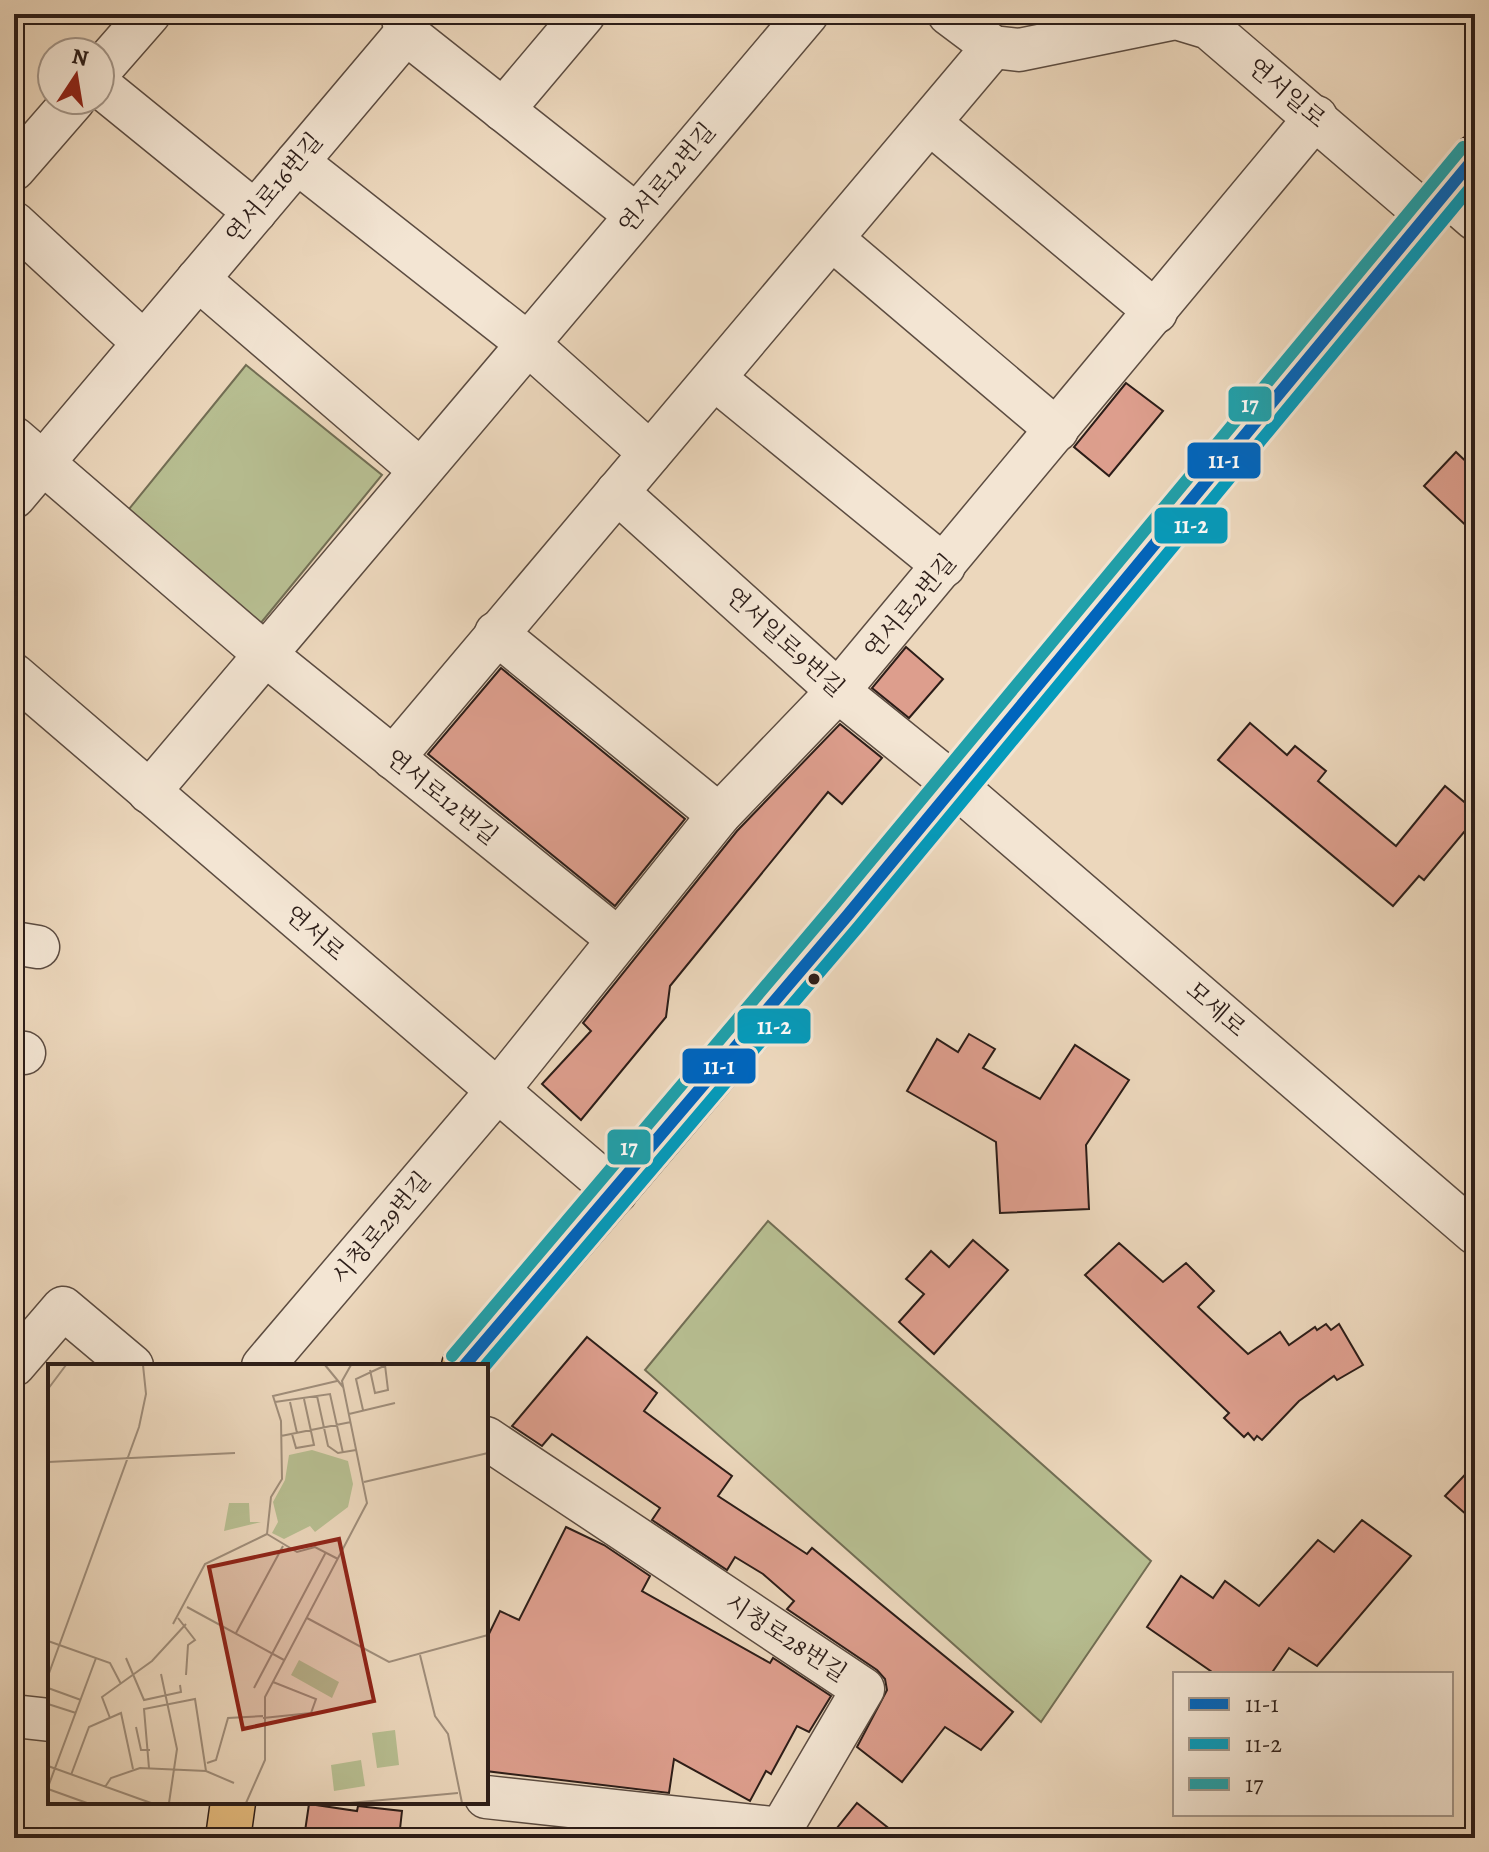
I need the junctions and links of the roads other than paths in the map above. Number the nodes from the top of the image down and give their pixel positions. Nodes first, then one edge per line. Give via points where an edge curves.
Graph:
1 (149, 14) edge
2 (584, 14) edge
3 (807, 14) edge
4 (949, 14) edge
5 (404, 24) edge
6 (993, 47) junction
7 (116, 52) edge
8 (116, 99) edge
9 (503, 110) junction
10 (60, 116) edge
11 (1316, 117) junction
12 (930, 123) junction
13 (1475, 157) edge
14 (297, 162) junction
15 (14, 169) edge
16 (1449, 209) edge
17 (255, 212) junction
18 (636, 215) junction
19 (14, 223) edge
20 (832, 239) junction
21 (198, 279) junction
22 (1156, 312) junction
23 (144, 343) junction
24 (527, 343) junction
25 (715, 379) junction
26 (1057, 430) junction
27 (28, 450) edge
28 (650, 453) junction
29 (419, 469) junction
30 (617, 492) junction
31 (14, 497) edge
32 (944, 566) junction
33 (496, 633) junction
34 (266, 655) junction
35 (14, 675) edge
36 (838, 691) junction
37 (393, 758) junction
38 (957, 787) junction
39 (149, 792) junction
40 (719, 815) junction
41 (618, 939) junction
42 (498, 1090) junction
43 (616, 1192) junction
44 (1475, 1233) edge
45 (130, 1364) edge
46 (265, 1364) edge
47 (466, 1364) edge
48 (14, 1365) edge
49 (488, 1439) edge
50 (14, 1716) edge
51 (48, 1720) edge
52 (488, 1797) edge
53 (233, 1804) edge
54 (228, 1838) edge

1 - 7 street
2 - 9 street
3 - 18 street, 연서로12번길
4 - 6 street
5 - 9 street, 연서로16번길
5 - 14 street, 연서로16번길
6 - 11 street, 연서일로 via 1019,50 1176,18 1209,28
6 - 12 street
8 - 17 street
9 - 18 street, 연서로16번길
10 - 15 street
11 - 16 street, 연서일로
11 - 22 street, 연서로2번길
12 - 20 street
12 - 22 street
13 - 16 main road
14 - 17 street, 연서로16번길
14 - 24 street
16 - 38 main road
17 - 21 street, 연서로16번길
18 - 24 street, 연서로12번길
19 - 23 street
20 - 25 street
20 - 26 street
21 - 23 street, 연서로16번길
21 - 29 street
22 - 26 street, 연서로2번길
23 - 27 street, 연서로16번길
24 - 28 street
24 - 29 street, 연서로12번길
25 - 28 street
25 - 32 street
26 - 32 street, 연서로2번길
27 - 31 street, 연서로16번길
27 - 34 street, 연서로12번길
28 - 30 street
29 - 34 street, 연서로12번길
30 - 33 street
30 - 36 street, 연서일로9번길
32 - 36 street, 연서로2번길
33 - 37 street
33 - 40 street
34 - 37 street, 연서로12번길
34 - 39 street, 연서로12번길
35 - 39 street, 연서로
36 - 38 street, 연서일로9번길
36 - 40 street, 연서로2번길
37 - 41 street, 연서로12번길
38 - 43 main road
38 - 44 street, 모세로
39 - 42 street, 연서로
40 - 41 street, 연서로2번길
41 - 42 street, 연서로2번길
42 - 43 street, 연서로
42 - 46 street, 시청로29번길
43 - 47 main road
45 - 48 street via 63,1308
49 - 52 street, 시청로28번길 via 863,1689 781,1829
50 - 51 street
53 - 54 main road

